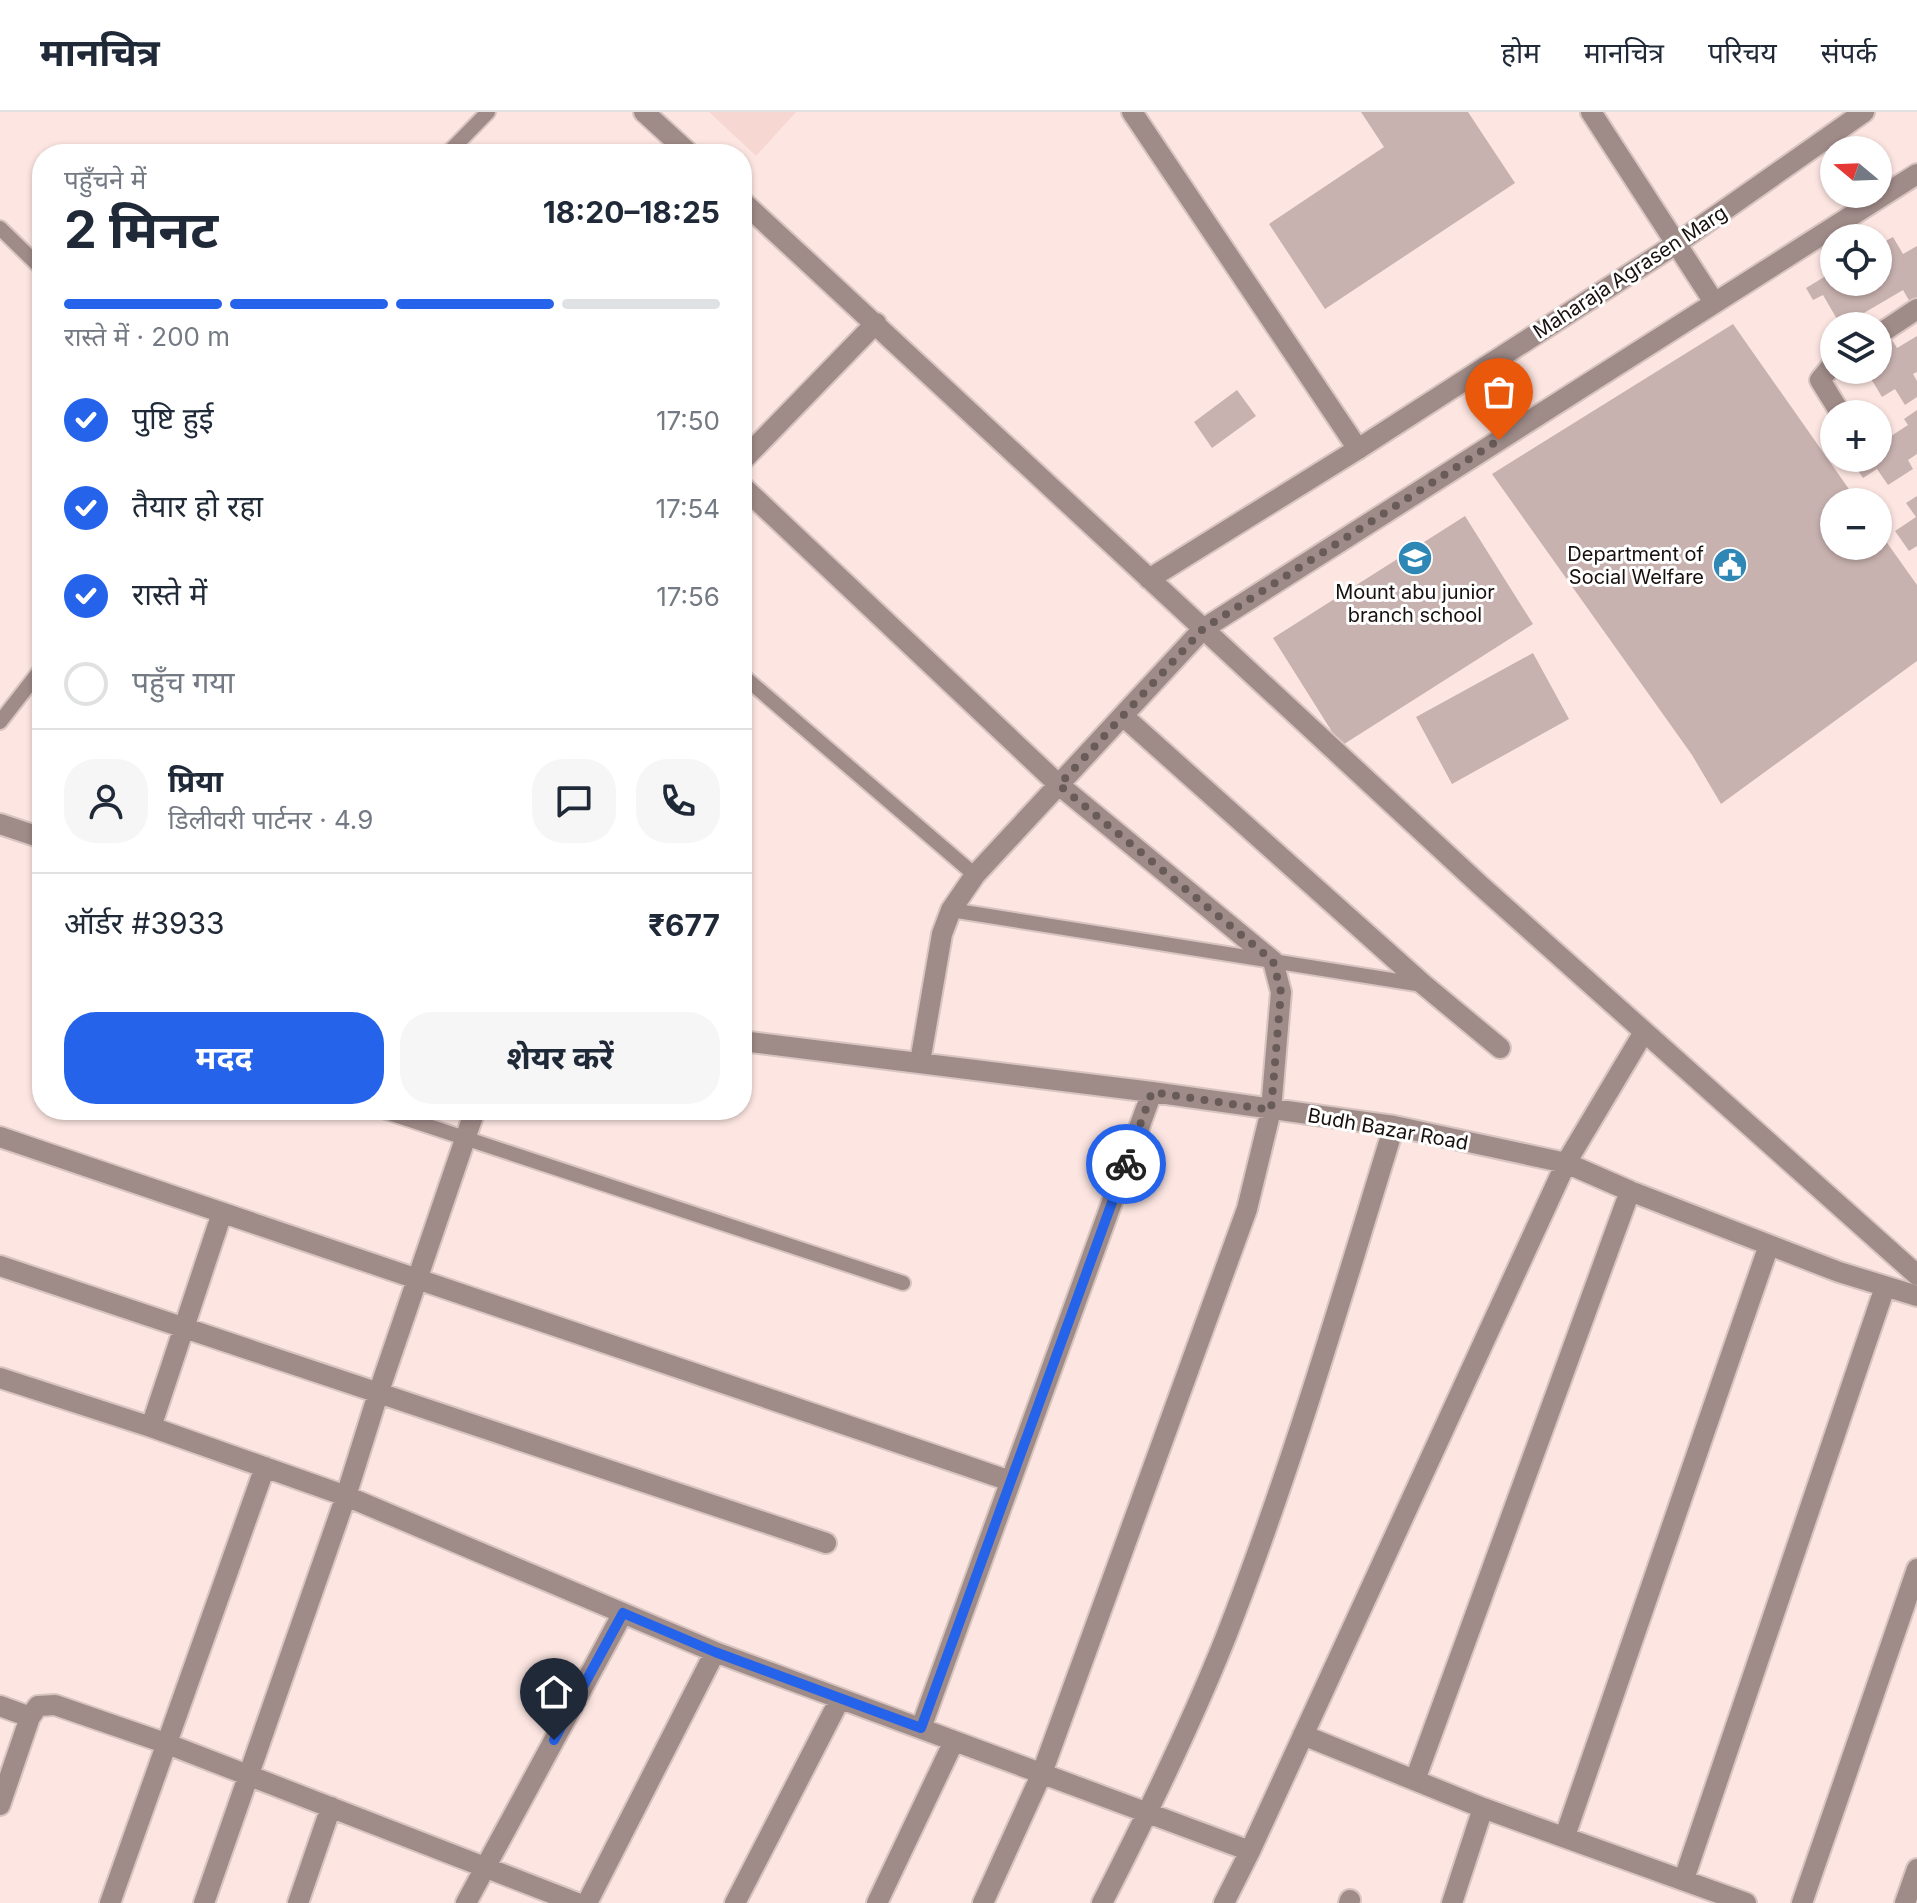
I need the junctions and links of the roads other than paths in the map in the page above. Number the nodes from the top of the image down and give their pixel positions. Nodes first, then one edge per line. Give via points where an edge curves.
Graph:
1 (488, 112) edge
2 (644, 112) edge
3 (1132, 112) edge
4 (1591, 112) edge
5 (1853, 115) edge
6 (457, 144) edge
7 (679, 144) edge
8 (1917, 174) edge
9 (752, 210) edge
10 (0, 228) edge
11 (1676, 244) junction
12 (32, 259) edge
13 (1714, 302) junction
14 (1917, 309) edge
15 (876, 323) junction
16 (1892, 326) edge
17 (1358, 449) junction
18 (752, 451) edge
19 (752, 495) edge
20 (1149, 579) junction
21 (1203, 629) junction
22 (32, 681) edge
23 (752, 684) edge
24 (1123, 716) junction
25 (0, 722) edge
26 (1059, 785) junction
27 (0, 824) edge
28 (32, 835) edge
29 (975, 875) junction
30 (951, 910) junction
31 (1273, 961) junction
32 (1424, 985) junction
33 (1644, 1032) junction
34 (752, 1042) edge
35 (1500, 1048) dead end
36 (920, 1062) junction
37 (1152, 1092) junction
38 (1271, 1110) junction
39 (410, 1120) edge
40 (472, 1120) edge
41 (1394, 1126) junction
42 (0, 1137) edge
43 (466, 1139) junction
44 (1566, 1163) junction
45 (1630, 1191) junction
46 (222, 1213) junction
47 (1769, 1245) junction
48 (0, 1266) edge
49 (1917, 1275) edge
50 (418, 1277) junction
51 (903, 1283) dead end
52 (1885, 1287) junction
53 (1917, 1296) edge
54 (184, 1327) junction
55 (0, 1378) edge
56 (378, 1394) junction
57 (151, 1427) junction
58 (265, 1467) junction
59 (1010, 1481) junction
60 (346, 1496) junction
61 (826, 1543) dead end
62 (1917, 1569) edge
63 (623, 1613) junction
64 (715, 1652) junction
65 (840, 1699) junction
66 (0, 1706) edge
67 (30, 1717) junction
68 (921, 1728) junction
69 (1303, 1735) junction
70 (954, 1741) junction
71 (165, 1743) junction
72 (1042, 1773) junction
73 (247, 1775) junction
74 (1415, 1780) junction
75 (0, 1805) edge
76 (331, 1807) junction
77 (1483, 1808) junction
78 (1148, 1812) junction
79 (1565, 1836) junction
80 (1250, 1851) junction
81 (484, 1867) junction
82 (1917, 1869) edge
83 (1684, 1879) junction
84 (110, 1903) edge
85 (204, 1903) edge
86 (298, 1903) edge
87 (466, 1903) edge
88 (577, 1903) edge
89 (587, 1903) edge
90 (735, 1903) edge
91 (877, 1903) edge
92 (983, 1903) edge
93 (1102, 1903) edge
94 (1224, 1903) edge
95 (1452, 1903) edge
96 (1746, 1903) edge
97 (1802, 1903) edge
98 (1905, 1903) edge

1 - 6 lane
2 - 7 street
3 - 17 street
4 - 11 street
5 - 11 street, Maharaja Agrasen Marg
8 - 13 street
9 - 15 street
10 - 12 lane
11 - 13 street
11 - 17 street, Maharaja Agrasen Marg
13 - 21 street
14 - 16 street
15 - 18 street
15 - 20 street
17 - 20 street, Maharaja Agrasen Marg
19 - 26 street
20 - 21 street
21 - 24 street
21 - 33 street
22 - 25 lane
23 - 29 lane
24 - 26 street
24 - 32 street
26 - 29 street
26 - 31 street
27 - 28 street
29 - 30 street
30 - 31 lane
30 - 36 street via 942,934
31 - 32 lane
31 - 38 street via 1281,992
32 - 35 street
33 - 44 street
33 - 49 street
34 - 36 street, Budh Bazar Road
36 - 37 street, Budh Bazar Road
37 - 38 street, Budh Bazar Road
37 - 59 street
38 - 41 street, Budh Bazar Road
38 - 72 street via 1229,1262
39 - 43 lane
40 - 43 street
41 - 44 street, Budh Bazar Road
41 - 78 street via 1263,1536 1224,1641
42 - 46 street
43 - 50 street
43 - 51 lane
44 - 45 street, Budh Bazar Road
44 - 69 street
45 - 47 street, Budh Bazar Road
45 - 74 street
46 - 50 street
46 - 54 street
47 - 52 street, Budh Bazar Road
47 - 79 street
48 - 54 street
50 - 56 street
50 - 59 street
52 - 53 street, Budh Bazar Road
52 - 83 street
54 - 56 street
54 - 57 street
55 - 57 street
56 - 60 street
56 - 61 street
57 - 58 street
58 - 60 street
58 - 71 street
59 - 68 street
60 - 63 street
60 - 73 street
62 - 97 street
63 - 64 street
63 - 81 street
64 - 65 street
64 - 89 street
65 - 68 street
65 - 90 street
66 - 67 street
67 - 71 street via 38,1706 55,1705
67 - 75 street
68 - 70 street
69 - 74 street
69 - 80 street
70 - 72 street
70 - 91 street
71 - 73 street
71 - 84 street
72 - 78 street
72 - 92 street
73 - 76 street
73 - 85 street
74 - 77 street
76 - 81 street
76 - 86 street
77 - 79 street
77 - 95 street
78 - 80 street
78 - 93 street
79 - 83 street
80 - 94 street
81 - 87 street
81 - 88 street
82 - 98 street
83 - 96 street

